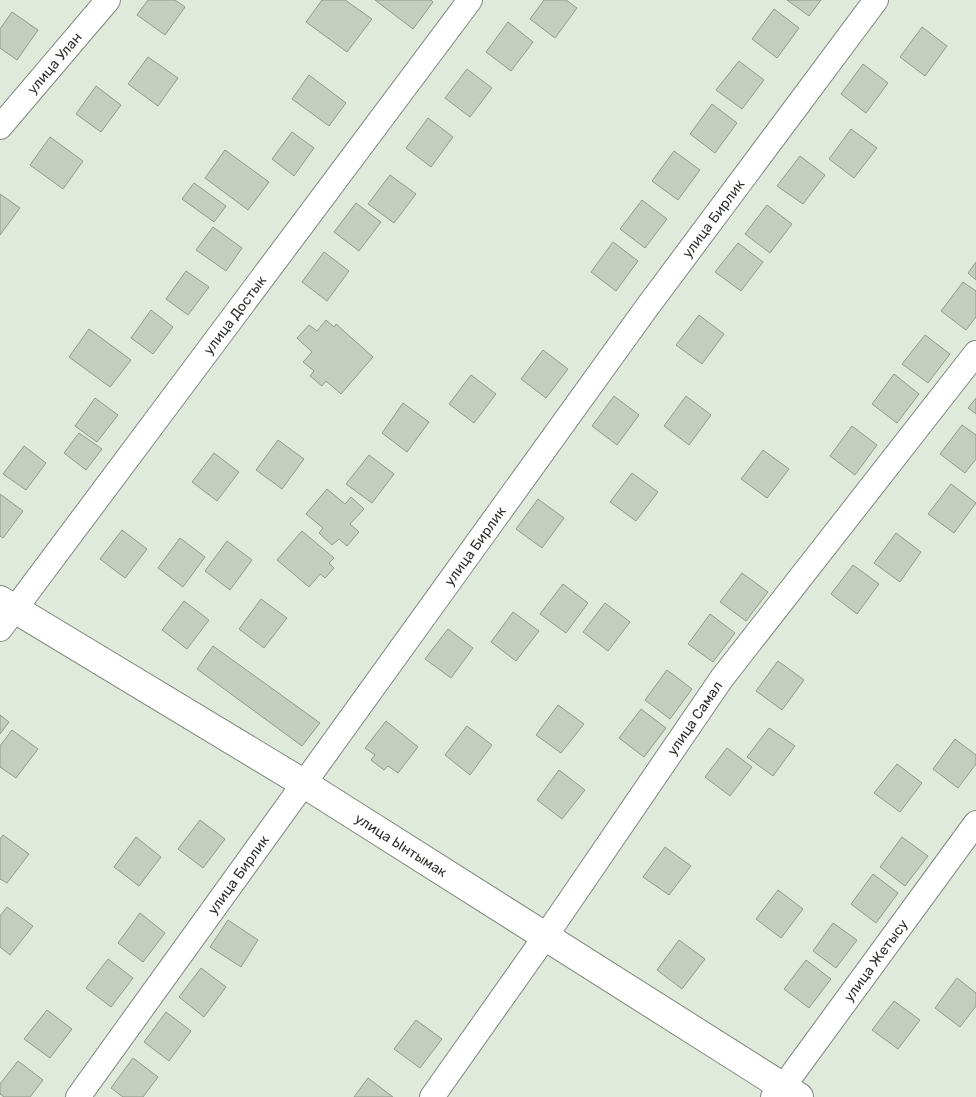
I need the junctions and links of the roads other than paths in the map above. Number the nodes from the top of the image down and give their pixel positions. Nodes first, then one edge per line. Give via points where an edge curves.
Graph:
1 (108, 0) edge
2 (470, 0) edge
3 (876, 0) edge
4 (0, 127) edge
5 (976, 353) edge
6 (5, 613) edge
7 (303, 783) junction
8 (976, 823) edge
9 (545, 937) junction
10 (785, 1094) edge
11 (78, 1097) edge
12 (432, 1097) edge

1 - 4 street, улица Улан
2 - 6 street, улица Достык
3 - 7 street, улица Бирлик via 639,318
5 - 9 street, улица Самал via 722,678
6 - 7 street, улица Ынтымак
7 - 9 street, улица Ынтымак
7 - 11 street, улица Бирлик
8 - 10 street, улица Жетысу
9 - 10 street, улица Ынтымак
9 - 12 street, улица Самал

